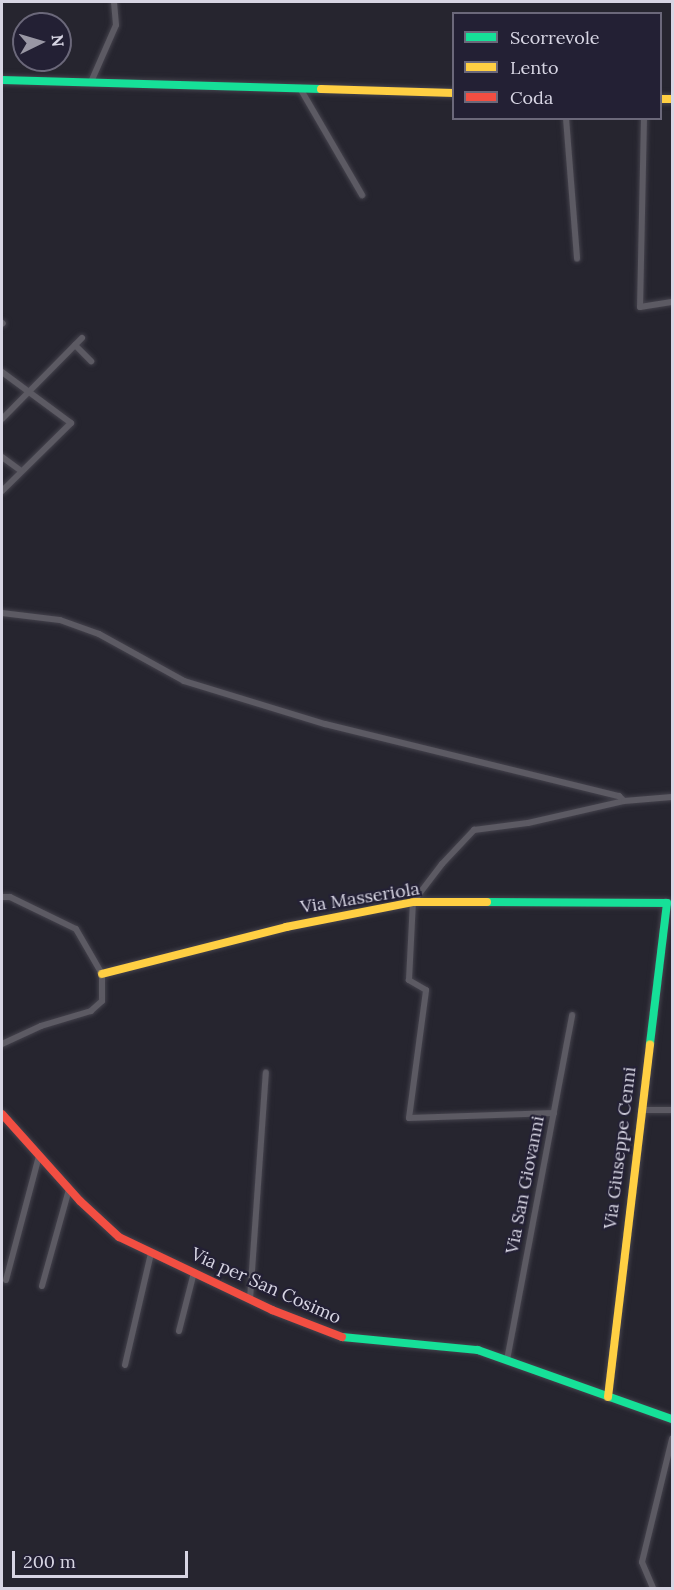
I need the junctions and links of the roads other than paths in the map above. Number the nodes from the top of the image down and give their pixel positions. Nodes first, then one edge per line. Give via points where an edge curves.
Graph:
1 (114, 2) edge
2 (2, 80) edge
3 (91, 82) junction
4 (300, 88) junction
5 (452, 93) edge
6 (566, 120) edge
7 (644, 120) edge
8 (363, 195) dead end
9 (577, 259) dead end
10 (672, 302) edge
11 (82, 338) dead end
12 (75, 345) junction
13 (91, 361) dead end
14 (2, 372) edge
15 (28, 393) junction
16 (2, 419) edge
17 (2, 457) edge
18 (21, 471) junction
19 (2, 491) edge
20 (2, 613) edge
21 (672, 797) edge
22 (624, 801) junction
23 (2, 897) edge
24 (413, 902) junction
25 (667, 903) joint
26 (102, 974) junction
27 (572, 1015) dead end
28 (2, 1044) edge
29 (266, 1073) dead end
30 (640, 1110) junction
31 (672, 1110) edge
32 (554, 1113) junction
33 (2, 1114) edge
34 (39, 1156) junction
35 (69, 1189) junction
36 (151, 1253) junction
37 (194, 1272) junction
38 (6, 1280) dead end
39 (42, 1286) dead end
40 (250, 1299) junction
41 (179, 1331) dead end
42 (507, 1360) junction
43 (125, 1365) dead end
44 (608, 1397) junction
45 (672, 1419) edge
46 (672, 1440) edge
47 (653, 1588) edge

1 - 3 street via 116,26
2 - 3 street
3 - 4 street
4 - 5 street
4 - 8 street
6 - 9 street
7 - 10 street via 640,307
11 - 12 street
12 - 13 street
12 - 15 street
14 - 15 street
15 - 16 street
15 - 18 street via 71,423
17 - 18 street
18 - 19 street
20 - 22 street via 60,620 99,634 184,681 325,724 619,796
21 - 22 street
22 - 24 street via 528,823 474,830
23 - 26 street via 10,897 74,927
24 - 25 street, Via Masseriola
24 - 26 street, Via Masseriola via 286,927
24 - 32 street via 409,980 426,990 409,1118
25 - 30 street, Via Giuseppe Cenni
26 - 28 street via 99,1007
27 - 32 street, Via San Giovanni
29 - 40 street
30 - 31 street
30 - 44 street, Via Giuseppe Cenni
32 - 42 street, Via San Giovanni
33 - 34 street, Via per San Cosimo
34 - 35 street, Via per San Cosimo
34 - 38 street
35 - 36 street, Via per San Cosimo via 109,1229
35 - 39 street
36 - 37 street, Via per San Cosimo
36 - 43 street
37 - 40 street, Via per San Cosimo
37 - 41 street
40 - 42 street, Via per San Cosimo via 348,1339 443,1345
42 - 44 street, Via per San Cosimo
44 - 45 street, Via per San Cosimo
46 - 47 street via 642,1562

